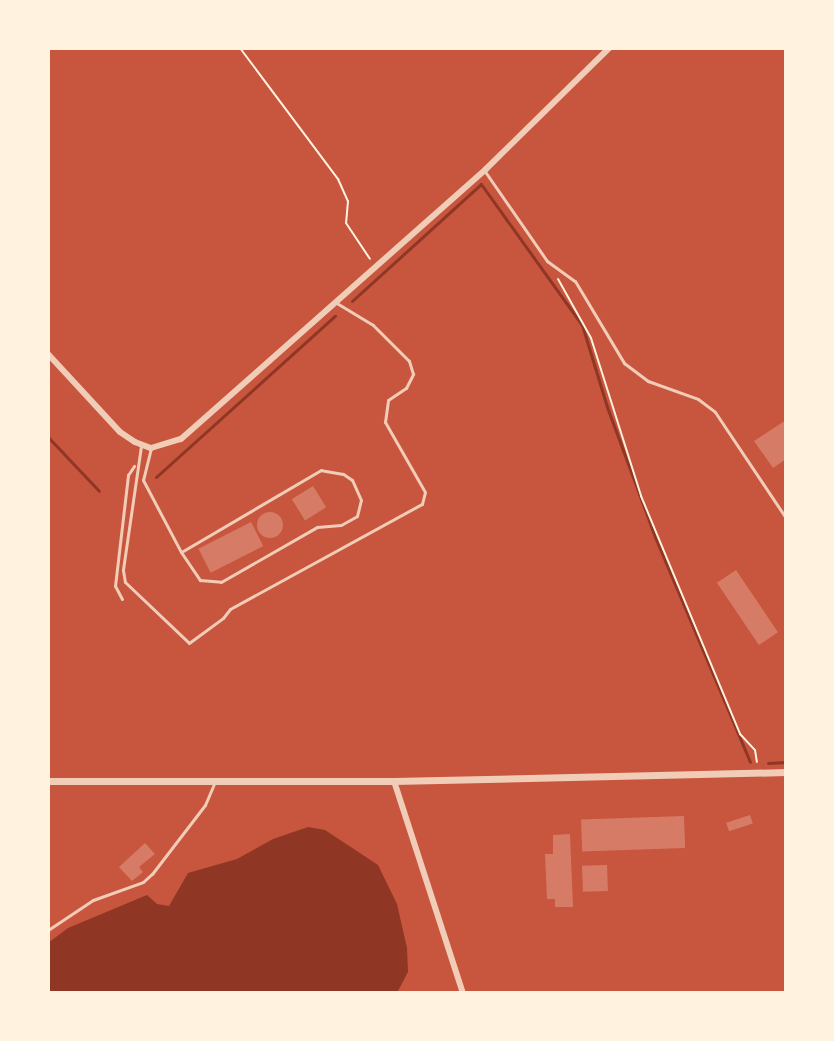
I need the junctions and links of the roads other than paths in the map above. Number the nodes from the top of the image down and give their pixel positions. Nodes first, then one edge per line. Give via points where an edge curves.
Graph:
1 (609, 48) edge
2 (484, 170) junction
3 (335, 302) junction
4 (48, 354) edge
5 (141, 444) junction
6 (151, 448) junction
7 (136, 463) junction
8 (786, 518) edge
9 (181, 552) junction
10 (122, 599) dead end
11 (786, 772) edge
12 (216, 778) junction
13 (48, 781) edge
14 (394, 781) junction
15 (48, 930) edge
16 (463, 993) edge

1 - 2 street
2 - 3 street
2 - 8 lane via 547,261 575,281 632,370 715,412
3 - 6 street via 181,439
3 - 7 lane via 373,325 409,361 413,374 406,388 388,400 385,422 425,492 422,504 230,609 189,643 125,582
4 - 5 street via 120,432
5 - 6 street
5 - 7 lane
6 - 9 lane via 143,480
7 - 10 lane via 128,475 115,586
9 - 9 lane via 200,580 221,582 317,527 341,525 357,516 361,500 352,480 321,470
11 - 14 street
12 - 13 street
12 - 14 street
12 - 15 lane via 205,805 152,874 93,900
14 - 16 street

